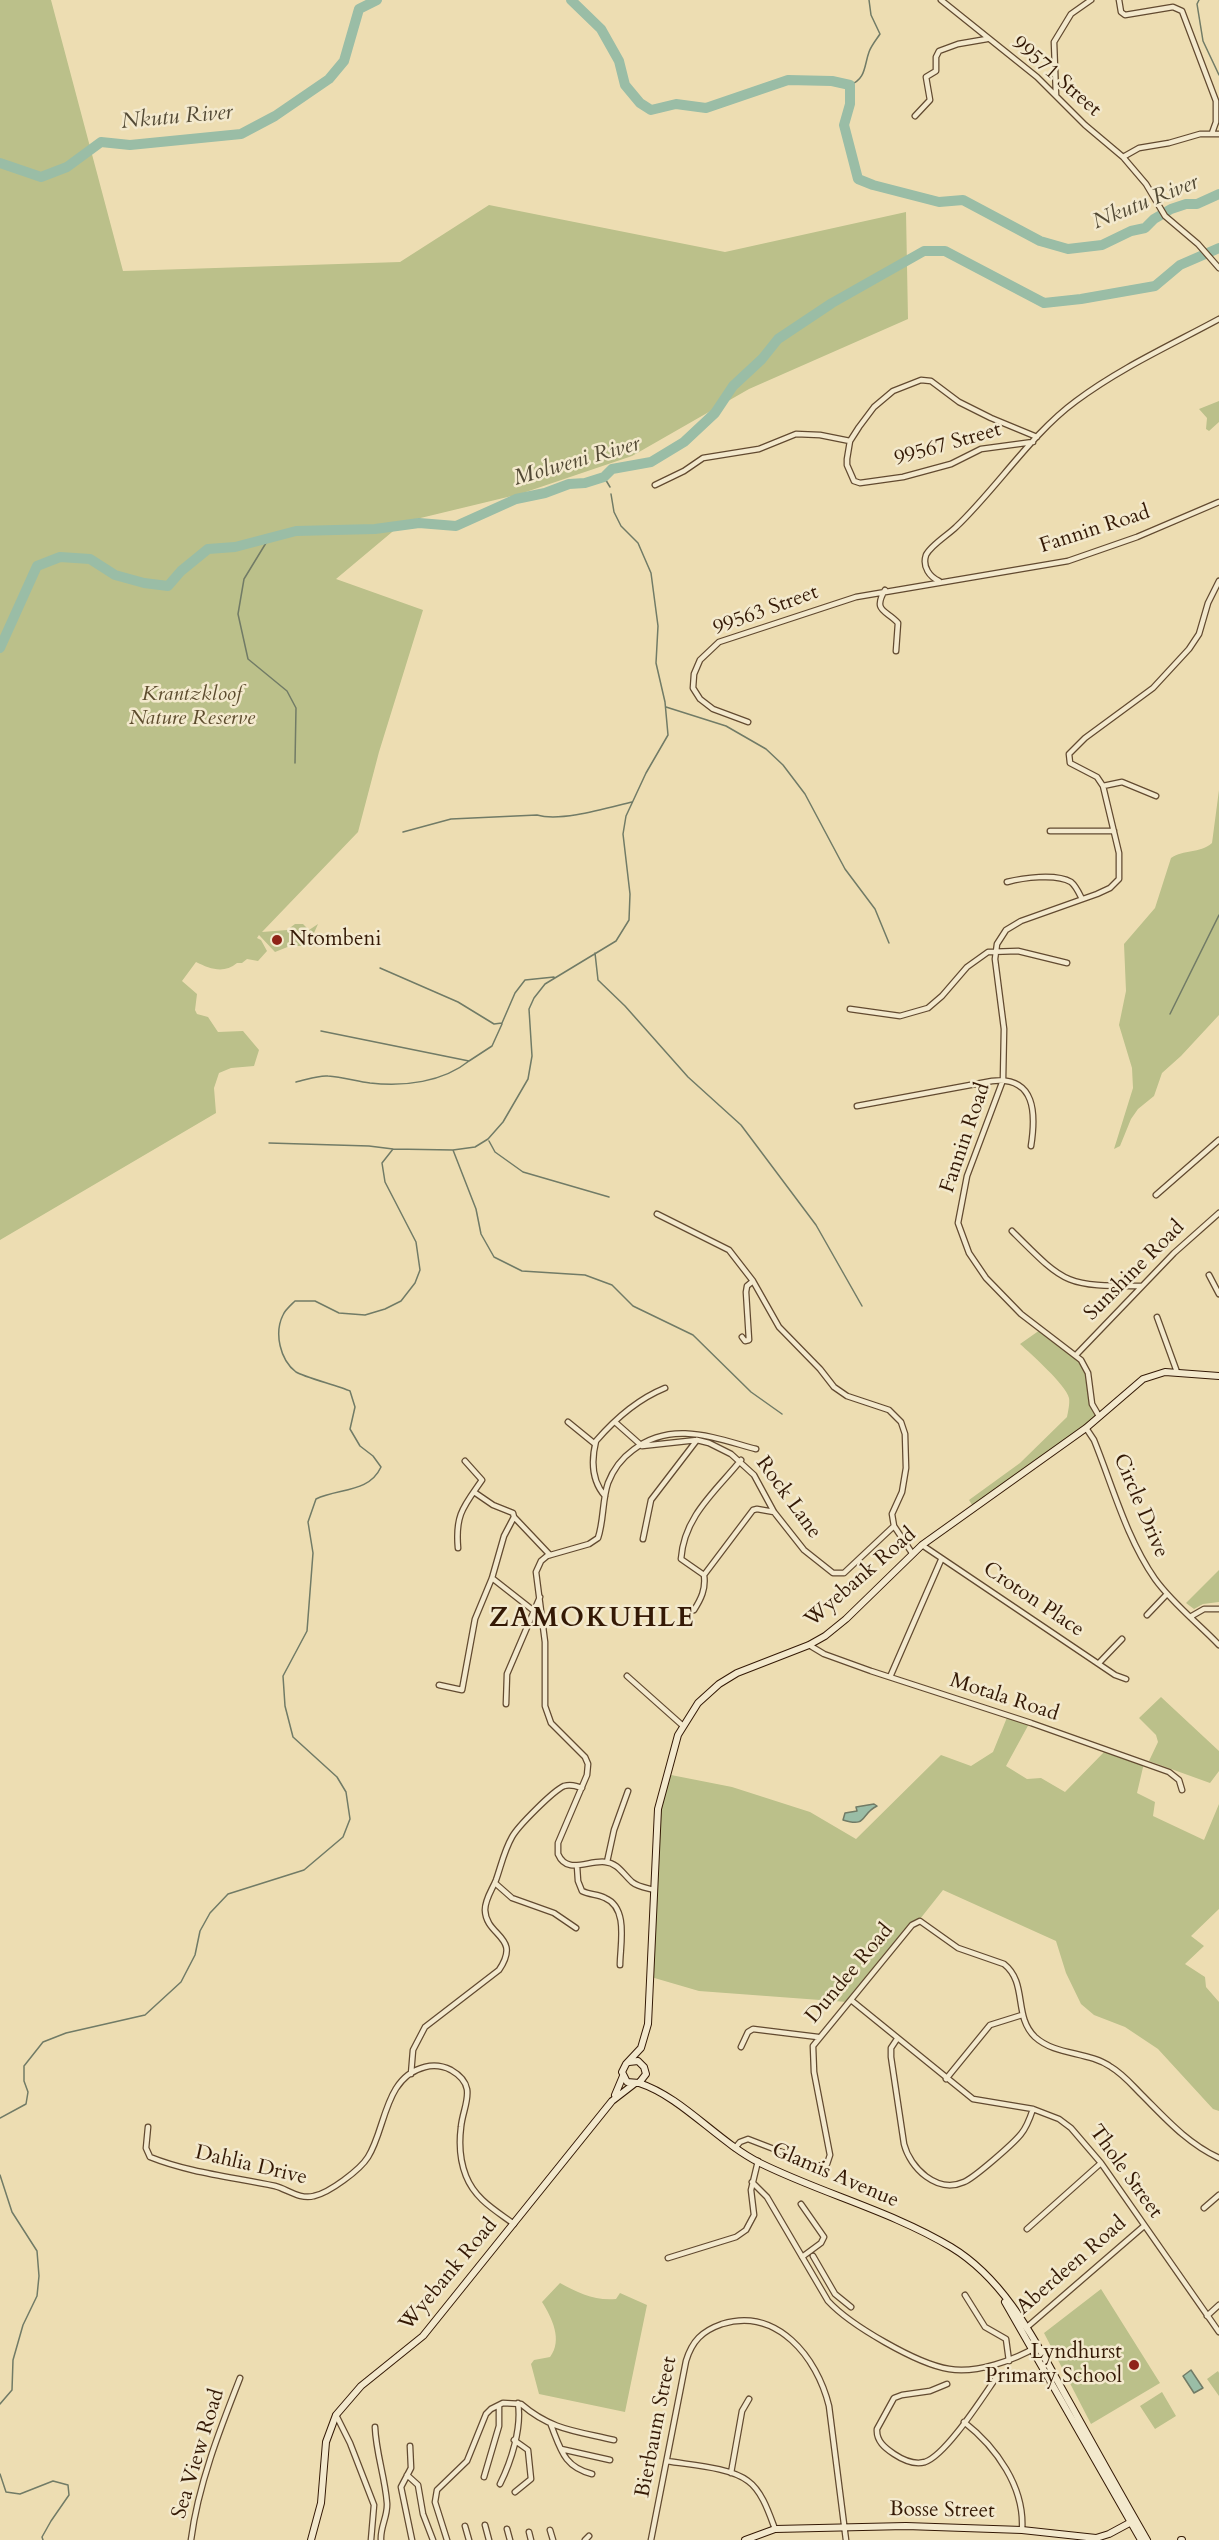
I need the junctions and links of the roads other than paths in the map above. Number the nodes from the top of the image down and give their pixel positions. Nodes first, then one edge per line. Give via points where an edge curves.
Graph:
1 (941, 0) edge
2 (1091, 0) edge
3 (1119, 0) edge
4 (987, 39) junction
5 (1056, 95) junction
6 (915, 116) dead end
7 (1212, 133) junction
8 (1219, 134) edge
9 (1123, 157) junction
10 (1219, 268) edge
11 (1219, 319) edge
12 (1037, 437) junction
13 (850, 441) junction
14 (1033, 442) junction
15 (655, 485) dead end
16 (1219, 502) edge
17 (1219, 581) edge
18 (942, 582) junction
19 (885, 590) junction
20 (897, 651) dead end
21 (748, 722) dead end
22 (1104, 786) junction
23 (1156, 796) dead end
24 (1050, 831) dead end
25 (1114, 831) junction
26 (1007, 882) dead end
27 (1082, 899) junction
28 (995, 951) junction
29 (1067, 963) dead end
30 (850, 1009) dead end
31 (1003, 1080) junction
32 (857, 1106) dead end
33 (1219, 1140) edge
34 (1031, 1146) dead end
35 (1155, 1195) dead end
36 (1219, 1213) edge
37 (657, 1214) dead end
38 (1012, 1231) dead end
39 (1209, 1275) dead end
40 (753, 1281) junction
41 (1142, 1286) junction
42 (1219, 1294) edge
43 (1157, 1317) dead end
44 (742, 1337) dead end
45 (1076, 1355) junction
46 (1178, 1372) junction
47 (1219, 1376) edge
48 (665, 1388) dead end
49 (1099, 1416) junction
50 (567, 1422) dead end
51 (615, 1422) junction
52 (1086, 1428) junction
53 (697, 1440) junction
54 (595, 1444) junction
55 (640, 1444) junction
56 (756, 1449) dead end
57 (741, 1460) junction
58 (465, 1461) dead end
59 (474, 1492) junction
60 (604, 1496) junction
61 (774, 1512) junction
62 (514, 1515) junction
63 (894, 1526) junction
64 (643, 1539) dead end
65 (922, 1545) junction
66 (458, 1548) dead end
67 (912, 1553) junction
68 (550, 1555) junction
69 (941, 1560) junction
70 (704, 1575) junction
71 (492, 1578) junction
72 (1167, 1594) junction
73 (540, 1597) junction
74 (1219, 1609) edge
75 (694, 1610) dead end
76 (534, 1611) junction
77 (1146, 1615) dead end
78 (1190, 1617) junction
79 (1122, 1639) dead end
80 (809, 1645) junction
81 (1219, 1645) edge
82 (1099, 1663) junction
83 (627, 1677) dead end
84 (890, 1677) junction
85 (1126, 1679) dead end
86 (439, 1685) dead end
87 (506, 1704) dead end
88 (682, 1725) junction
89 (582, 1788) junction
90 (1182, 1790) dead end
91 (628, 1791) dead end
92 (607, 1862) junction
93 (578, 1866) junction
94 (495, 1882) junction
95 (654, 1890) junction
96 (576, 1928) dead end
97 (620, 1965) dead end
98 (851, 2000) junction
99 (1022, 2015) junction
100 (818, 2037) junction
101 (897, 2039) junction
102 (741, 2047) dead end
103 (641, 2048) junction
104 (629, 2062) junction
105 (645, 2070) junction
106 (411, 2074) junction
107 (623, 2076) junction
108 (946, 2079) junction
109 (637, 2084) junction
110 (664, 2095) junction
111 (612, 2101) junction
112 (1033, 2109) junction
113 (148, 2127) dead end
114 (735, 2148) junction
115 (1219, 2158) edge
116 (758, 2162) junction
117 (1101, 2163) junction
118 (752, 2182) junction
119 (1219, 2195) edge
120 (801, 2204) dead end
121 (1204, 2208) dead end
122 (514, 2224) junction
123 (1144, 2226) junction
124 (1027, 2229) dead end
125 (813, 2256) dead end
126 (802, 2257) junction
127 (668, 2258) dead end
128 (965, 2295) dead end
129 (1219, 2305) edge
130 (851, 2307) dead end
131 (1207, 2316) junction
132 (1024, 2329) junction
133 (1219, 2332) edge
134 (1035, 2348) junction
135 (1009, 2361) junction
136 (240, 2378) dead end
137 (996, 2378) dead end
138 (947, 2384) dead end
139 (749, 2399) dead end
140 (518, 2403) junction
141 (499, 2405) junction
142 (336, 2415) junction
143 (964, 2422) junction
144 (551, 2425) junction
145 (375, 2427) dead end
146 (514, 2440) junction
147 (614, 2440) dead end
148 (410, 2446) dead end
149 (561, 2449) junction
150 (610, 2460) dead end
151 (667, 2461) junction
152 (731, 2473) junction
153 (407, 2475) junction
154 (592, 2475) dead end
155 (484, 2477) dead end
156 (500, 2484) dead end
157 (515, 2492) dead end
158 (1133, 2522) junction
159 (485, 2525) dead end
160 (465, 2526) dead end
161 (843, 2527) junction
162 (507, 2529) dead end
163 (775, 2529) junction
164 (550, 2530) dead end
165 (1022, 2530) junction
166 (529, 2532) dead end
167 (191, 2540) edge
168 (311, 2540) edge
169 (371, 2540) edge
170 (381, 2540) edge
171 (412, 2540) edge
172 (433, 2540) edge
173 (447, 2540) edge
174 (469, 2540) edge
175 (489, 2540) edge
176 (510, 2540) edge
177 (531, 2540) edge
178 (553, 2540) edge
179 (651, 2540) edge
180 (745, 2540) edge
181 (846, 2540) edge
182 (1142, 2540) edge
183 (1147, 2540) edge

1 - 4 street, 99571 Street
2 - 5 street via 1071,14 1055,39
3 - 7 street via 1125,15 1180,9 1216,101
4 - 5 street, 99571 Street
4 - 6 street via 939,51 936,71 926,77 930,100
5 - 9 street, 99571 Street
7 - 8 street
7 - 9 street via 1139,148
9 - 10 street, 99571 Street via 1146,184 1163,214
11 - 12 street via 1125,368 1075,401
12 - 13 street, 99567 Street via 959,402 926,379 893,391 874,407
12 - 14 street
13 - 14 street, 99567 Street via 847,465 854,480 860,483 951,464 981,449
13 - 15 street via 796,434 759,449 703,458
14 - 18 street via 972,512 927,555 927,570
16 - 18 street, Fannin Road via 1068,561
17 - 22 street via 1199,634 1189,649 1153,688 1071,750 1070,763 1092,773
18 - 19 street, 99563 Street
19 - 20 street via 880,607 898,623
19 - 21 street, 99563 Street via 713,646 697,666 693,688 713,709
22 - 23 street via 1122,782
22 - 25 street
24 - 25 street
25 - 27 street via 1119,879 1110,888
26 - 27 street via 1030,877 1066,880
27 - 28 street via 1012,925 1000,936
28 - 29 street via 1018,951
28 - 30 street via 974,960 927,1008 900,1016
28 - 31 street, Fannin Road via 1004,1029
31 - 32 street
31 - 34 street via 1020,1086 1033,1107
31 - 45 street, Fannin Road via 968,1176 958,1215 960,1233 986,1278 1021,1314
33 - 35 street
36 - 41 street, Sunshine Road
37 - 40 street via 729,1250
38 - 41 street via 1064,1279 1087,1285
39 - 42 street
40 - 44 street via 746,1292 749,1340
40 - 63 street via 779,1327 840,1392 889,1410 901,1422 906,1468 902,1492 892,1514
41 - 45 street, Sunshine Road
43 - 46 street
45 - 49 street, Fannin Road via 1088,1373 1092,1404
46 - 47 main road, Wyebank Road
46 - 49 main road, Wyebank Road via 1147,1376
48 - 51 street
49 - 52 main road, Wyebank Road
50 - 54 street
51 - 54 street
51 - 55 street
52 - 65 main road, Wyebank Road
52 - 72 street, Circle Drive via 1095,1440 1131,1536
53 - 55 street, Rock Lane via 648,1447
53 - 57 street, Rock Lane
53 - 64 street via 651,1500
54 - 60 street via 593,1475
55 - 56 street via 668,1434 690,1432
55 - 60 street via 621,1460
57 - 61 street, Rock Lane
57 - 70 street via 694,1515 687,1530 682,1560
58 - 59 street via 482,1480
59 - 62 street
59 - 66 street via 456,1527
60 - 68 street via 598,1538
61 - 63 street, Rock Lane via 804,1550 837,1574 846,1571
61 - 70 street via 755,1508
62 - 68 street
62 - 71 street
63 - 67 street
65 - 67 main road, Wyebank Road
65 - 69 street, Croton Place
67 - 80 main road, Wyebank Road via 841,1623
68 - 73 street via 541,1561 537,1572
69 - 82 street, Croton Place
69 - 84 street
70 - 75 street via 704,1590
71 - 76 street
71 - 86 street via 475,1619 462,1690
72 - 77 street
72 - 78 street, Circle Drive
73 - 76 street
73 - 89 street via 545,1642 544,1706 551,1723 587,1761
74 - 78 street via 1204,1609
76 - 87 street via 507,1674
78 - 81 street, Circle Drive
79 - 82 street
80 - 84 street, Motala Road
80 - 88 main road, Wyebank Road via 719,1684
82 - 85 street, Croton Place
83 - 88 street
84 - 90 street, Motala Road via 1169,1772 1179,1780
88 - 95 main road, Wyebank Road via 671,1752 658,1809
89 - 93 street via 557,1849 563,1862
89 - 94 street via 563,1787 522,1824 511,1839
91 - 92 street
92 - 93 street
92 - 95 street via 618,1867 633,1883
93 - 97 street via 582,1891 608,1899 621,1917
94 - 96 street via 512,1898 554,1913
94 - 106 street via 485,1911 491,1926 505,1940 505,1959 499,1970 425,2027 413,2050
95 - 103 main road, Wyebank Road via 649,2016
98 - 99 street, Dundee Road via 918,1922 958,1948 1010,1968 1017,1980
98 - 100 street, Dundee Road
98 - 101 street, Thole Street
99 - 108 street via 990,2025
99 - 115 street via 1033,2034 1050,2047 1094,2058 1119,2072 1186,2139
100 - 102 street via 753,2029 747,2032
100 - 114 street, Dundee Road via 812,2052 830,2155 827,2164 818,2166 748,2139
101 - 108 street, Thole Street
101 - 112 street via 891,2057 904,2144 908,2157 922,2175 941,2183 966,2181 1021,2135
103 - 104 main road, Wyebank Road
103 - 105 main road, Wyebank Road
104 - 105 main road via 638,2061
104 - 107 main road via 623,2068
105 - 109 main road
105 - 110 main road, Glamis Avenue
106 - 113 street, Dahlia Drive via 388,2104 367,2158 350,2175 312,2197 150,2157 146,2148
106 - 122 street via 436,2066 458,2075 468,2099 460,2129 465,2176 478,2197
107 - 109 main road via 627,2082
107 - 111 main road, Wyebank Road
108 - 112 street, Thole Street via 977,2101
109 - 110 main road, Glamis Avenue
109 - 111 main road, Wyebank Road
110 - 114 main road, Glamis Avenue
111 - 122 main road, Wyebank Road
112 - 117 street, Thole Street via 1066,2122
114 - 116 main road, Glamis Avenue
116 - 118 street
116 - 132 main road, Glamis Avenue via 915,2228 963,2255 993,2283
117 - 123 street, Thole Street
117 - 124 street
118 - 126 street via 767,2197
118 - 127 street via 754,2215 743,2234
119 - 121 street
120 - 126 street via 824,2237
122 - 142 main road, Wyebank Road via 423,2336 361,2386
123 - 131 street, Thole Street
123 - 132 street, Aberdeen Road
125 - 130 street via 835,2294
126 - 135 street via 828,2301 881,2340 949,2369
128 - 135 street via 986,2327 1006,2339
129 - 131 street
131 - 133 street, Thole Street
132 - 134 main road, Glamis Avenue
134 - 135 street
134 - 158 main road, Glamis Avenue
136 - 167 street, Sea View Road via 211,2459
137 - 143 street
138 - 143 street via 894,2398 877,2429 878,2439 894,2454 922,2463 940,2452
139 - 152 street via 742,2411
140 - 141 street
140 - 144 street
140 - 146 street
141 - 155 street via 499,2426
141 - 173 street via 486,2414 462,2467 437,2490 435,2502
142 - 168 main road, Wyebank Road via 326,2442 321,2503
142 - 169 street via 374,2505
143 - 165 street via 986,2442 1008,2472 1018,2491
144 - 147 street
144 - 149 street
145 - 170 street via 387,2508
146 - 156 street
146 - 157 street via 528,2450 532,2472 531,2479
148 - 153 street via 411,2468
149 - 150 street
149 - 154 street via 569,2464
151 - 152 street
151 - 161 street, Bierbaum Street via 686,2361 694,2341 705,2331 729,2322 761,2321 796,2344 825,2391
151 - 179 street, Bierbaum Street
152 - 163 street via 752,2485
153 - 171 street via 401,2487
153 - 172 street via 418,2485
158 - 165 main road, Bosse Street via 1096,2538
158 - 182 main road, Glamis Avenue
158 - 183 main road, Glamis Avenue
159 - 175 street
160 - 174 street
161 - 163 main road, Bosse Street
161 - 165 main road, Bosse Street
161 - 181 street, Bierbaum Street
162 - 176 street
163 - 180 main road, Bosse Street
164 - 178 street
166 - 177 street

